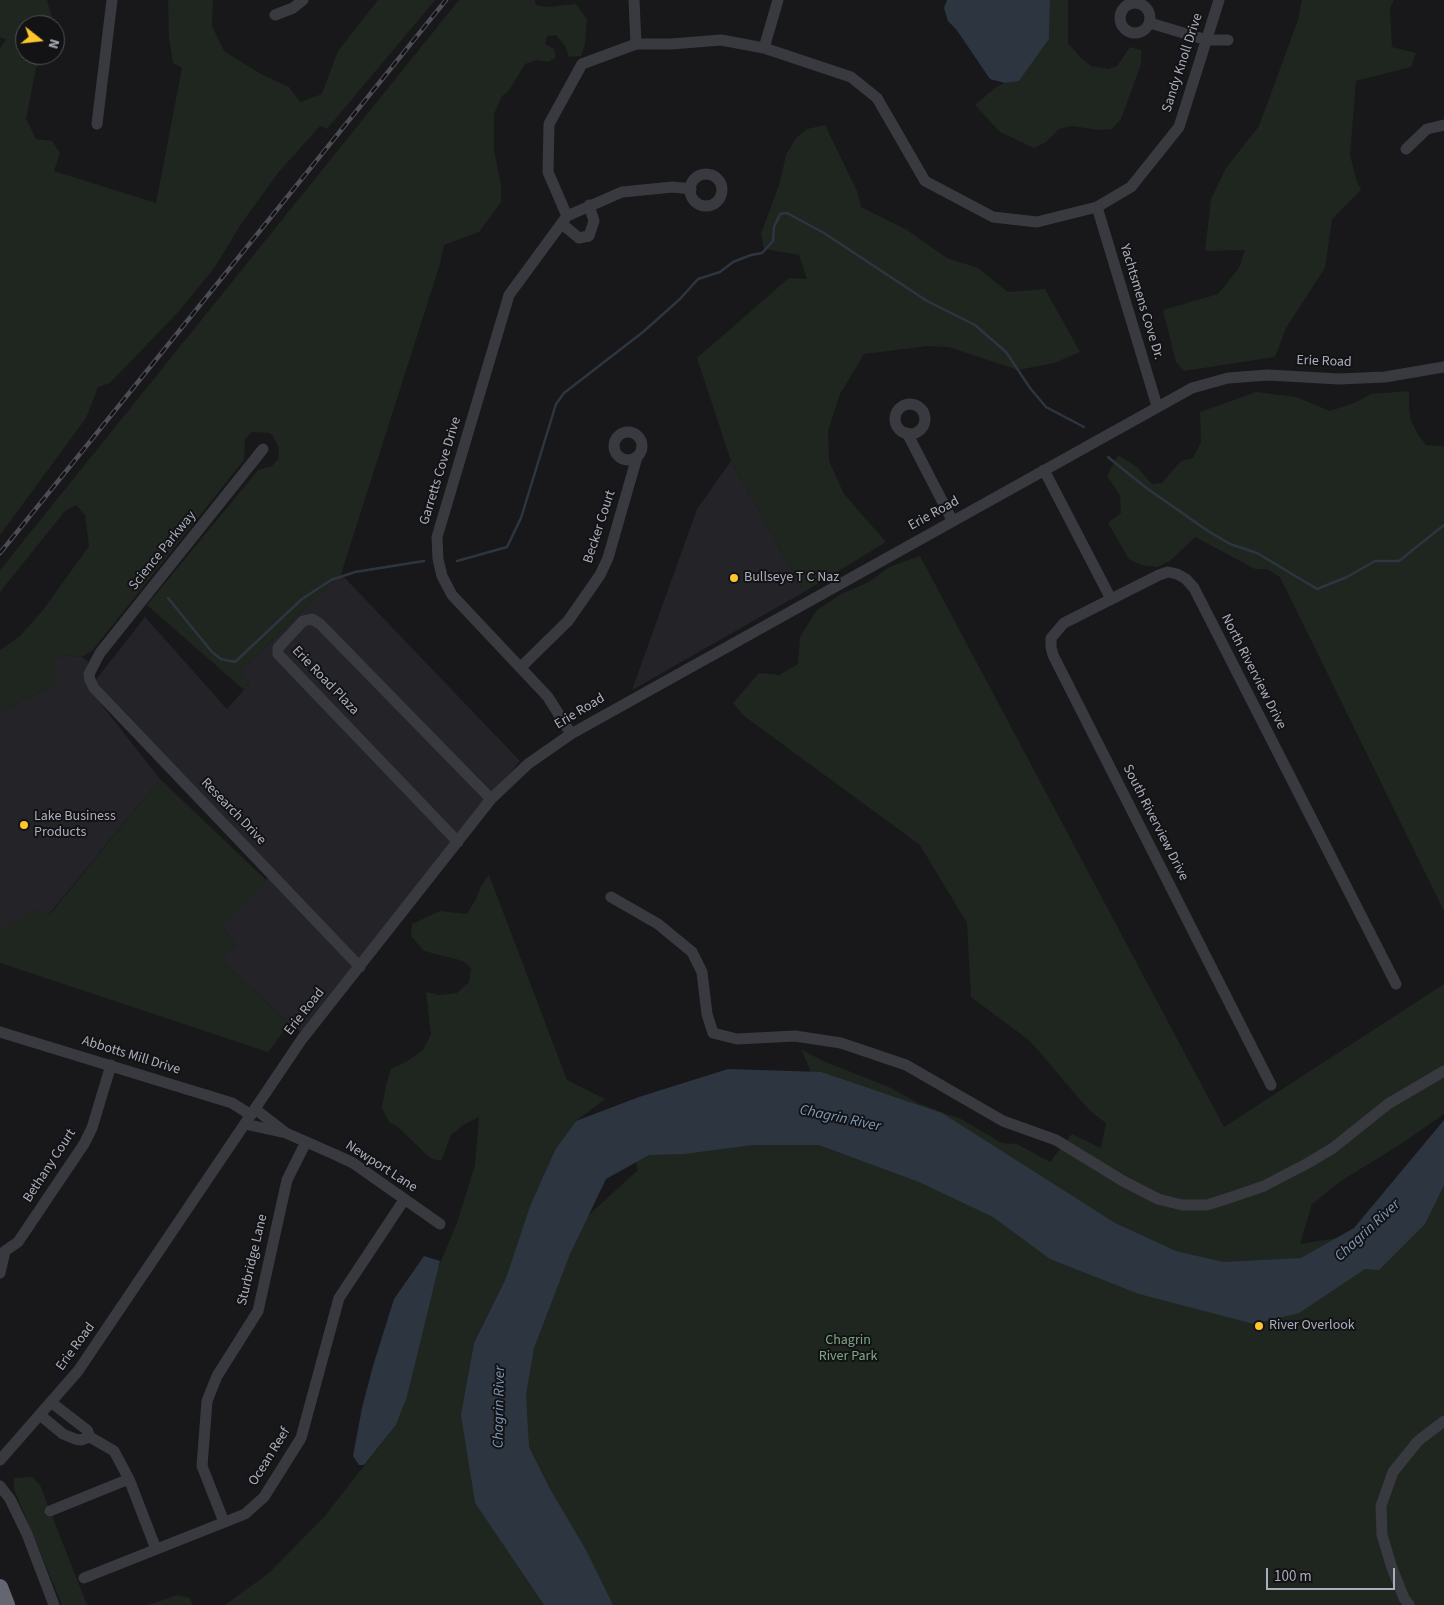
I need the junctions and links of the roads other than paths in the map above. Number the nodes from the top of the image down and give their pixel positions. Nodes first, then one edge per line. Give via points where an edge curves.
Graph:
1 (112, 0) edge
2 (303, 0) edge
3 (634, 0) edge
4 (778, 0) edge
5 (1219, 0) edge
6 (275, 15) dead end
7 (1150, 23) dead end
8 (1207, 40) junction
9 (1228, 40) dead end
10 (636, 44) junction
11 (764, 48) junction
12 (97, 124) dead end
13 (1444, 125) edge
14 (1406, 149) dead end
15 (691, 189) dead end
16 (589, 205) junction
17 (1096, 207) junction
18 (564, 220) junction
19 (1444, 367) edge
20 (1157, 406) junction
21 (908, 433) dead end
22 (263, 449) dead end
23 (637, 457) dead end
24 (1044, 470) junction
25 (952, 520) junction
26 (1111, 599) junction
27 (521, 667) junction
28 (89, 674) joint
29 (571, 734) junction
30 (490, 799) junction
31 (458, 842) junction
32 (611, 897) dead end
33 (360, 968) junction
34 (1396, 984) dead end
35 (0, 1032) edge
36 (111, 1065) junction
37 (1444, 1071) edge
38 (1271, 1085) dead end
39 (250, 1116) junction
40 (286, 1133) junction
41 (306, 1142) junction
42 (404, 1200) junction
43 (440, 1224) dead end
44 (2, 1250) edge
45 (0, 1273) edge
46 (52, 1403) junction
47 (40, 1415) junction
48 (1444, 1421) edge
49 (90, 1437) junction
50 (0, 1460) edge
51 (129, 1479) junction
52 (0, 1486) edge
53 (50, 1511) dead end
54 (224, 1522) junction
55 (156, 1549) junction
56 (84, 1578) dead end
57 (0, 1587) edge
58 (7, 1605) edge
59 (54, 1605) edge
60 (1410, 1605) edge

1 - 12 street
2 - 6 street
3 - 10 street
4 - 11 street
5 - 8 street, Sandy Knoll Drive
7 - 8 street
8 - 9 street
8 - 17 street, Sandy Knoll Drive via 1178,127 1131,187
10 - 11 street, Sandy Knoll Drive via 721,40
10 - 18 street, Sandy Knoll Drive via 582,64 549,124 548,172
11 - 17 street, Sandy Knoll Drive via 851,77 877,98 925,181 993,217 1037,222
13 - 14 street via 1427,129
15 - 16 street via 672,187 622,192
16 - 18 street
16 - 18 street via 594,221 589,236 579,238
17 - 20 street, Yachtsmens Cove Dr.
18 - 27 street, Garretts Cove Drive via 510,295 437,537 442,576 452,595
19 - 20 street, Erie Road via 1385,377 1268,375 1228,378 1192,388
20 - 24 street, Erie Road
21 - 25 street
22 - 28 street, Science Parkway via 100,654
23 - 27 street, Becker Court via 608,558 600,575 568,621
24 - 25 street, Erie Road
24 - 26 street
25 - 29 street, Erie Road
26 - 34 street, North Riverview Drive via 1168,572 1186,579 1194,588
26 - 38 street, South Riverview Drive via 1057,629 1051,638 1053,656
27 - 29 street, Garretts Cove Drive via 548,697
28 - 33 street, Research Drive via 100,694
29 - 30 street, Erie Road via 528,764
30 - 31 street, Erie Road
30 - 31 street, Erie Road Plaza via 320,624 312,619 303,621 278,648 278,654
31 - 33 street, Erie Road
32 - 37 street via 658,924 692,952 702,972 707,1014 713,1033 737,1038 795,1036 841,1043 906,1065 1004,1122 1056,1140 1123,1181 1158,1198 1182,1205 1207,1205 1272,1181 1333,1148 1388,1104
33 - 39 street, Erie Road via 302,1039
35 - 36 street, Abbotts Mill Drive
36 - 39 street, Abbotts Mill Drive via 232,1103
36 - 44 street, Bethany Court via 84,1144 18,1242
39 - 40 street
39 - 40 street, Newport Lane
39 - 46 street, Erie Road via 101,1338
40 - 41 street, Newport Lane
41 - 42 street, Newport Lane via 353,1163
41 - 54 street, Sturbridge Lane via 287,1180 258,1311 217,1376 207,1401 202,1466
42 - 43 street, Newport Lane
42 - 54 street, Ocean Reef via 339,1298 301,1438 255,1507
44 - 45 street, Bethany Court
46 - 47 street, Erie Road
46 - 49 street via 87,1430
47 - 49 street via 74,1439
47 - 50 street, Erie Road
48 - 60 street via 1418,1441 1393,1472 1380,1506 1382,1534 1392,1568
49 - 51 street via 114,1451
51 - 53 street
51 - 55 street
52 - 59 street via 27,1534
54 - 55 street, Ocean Reef
55 - 56 street, Ocean Reef
57 - 58 highway

